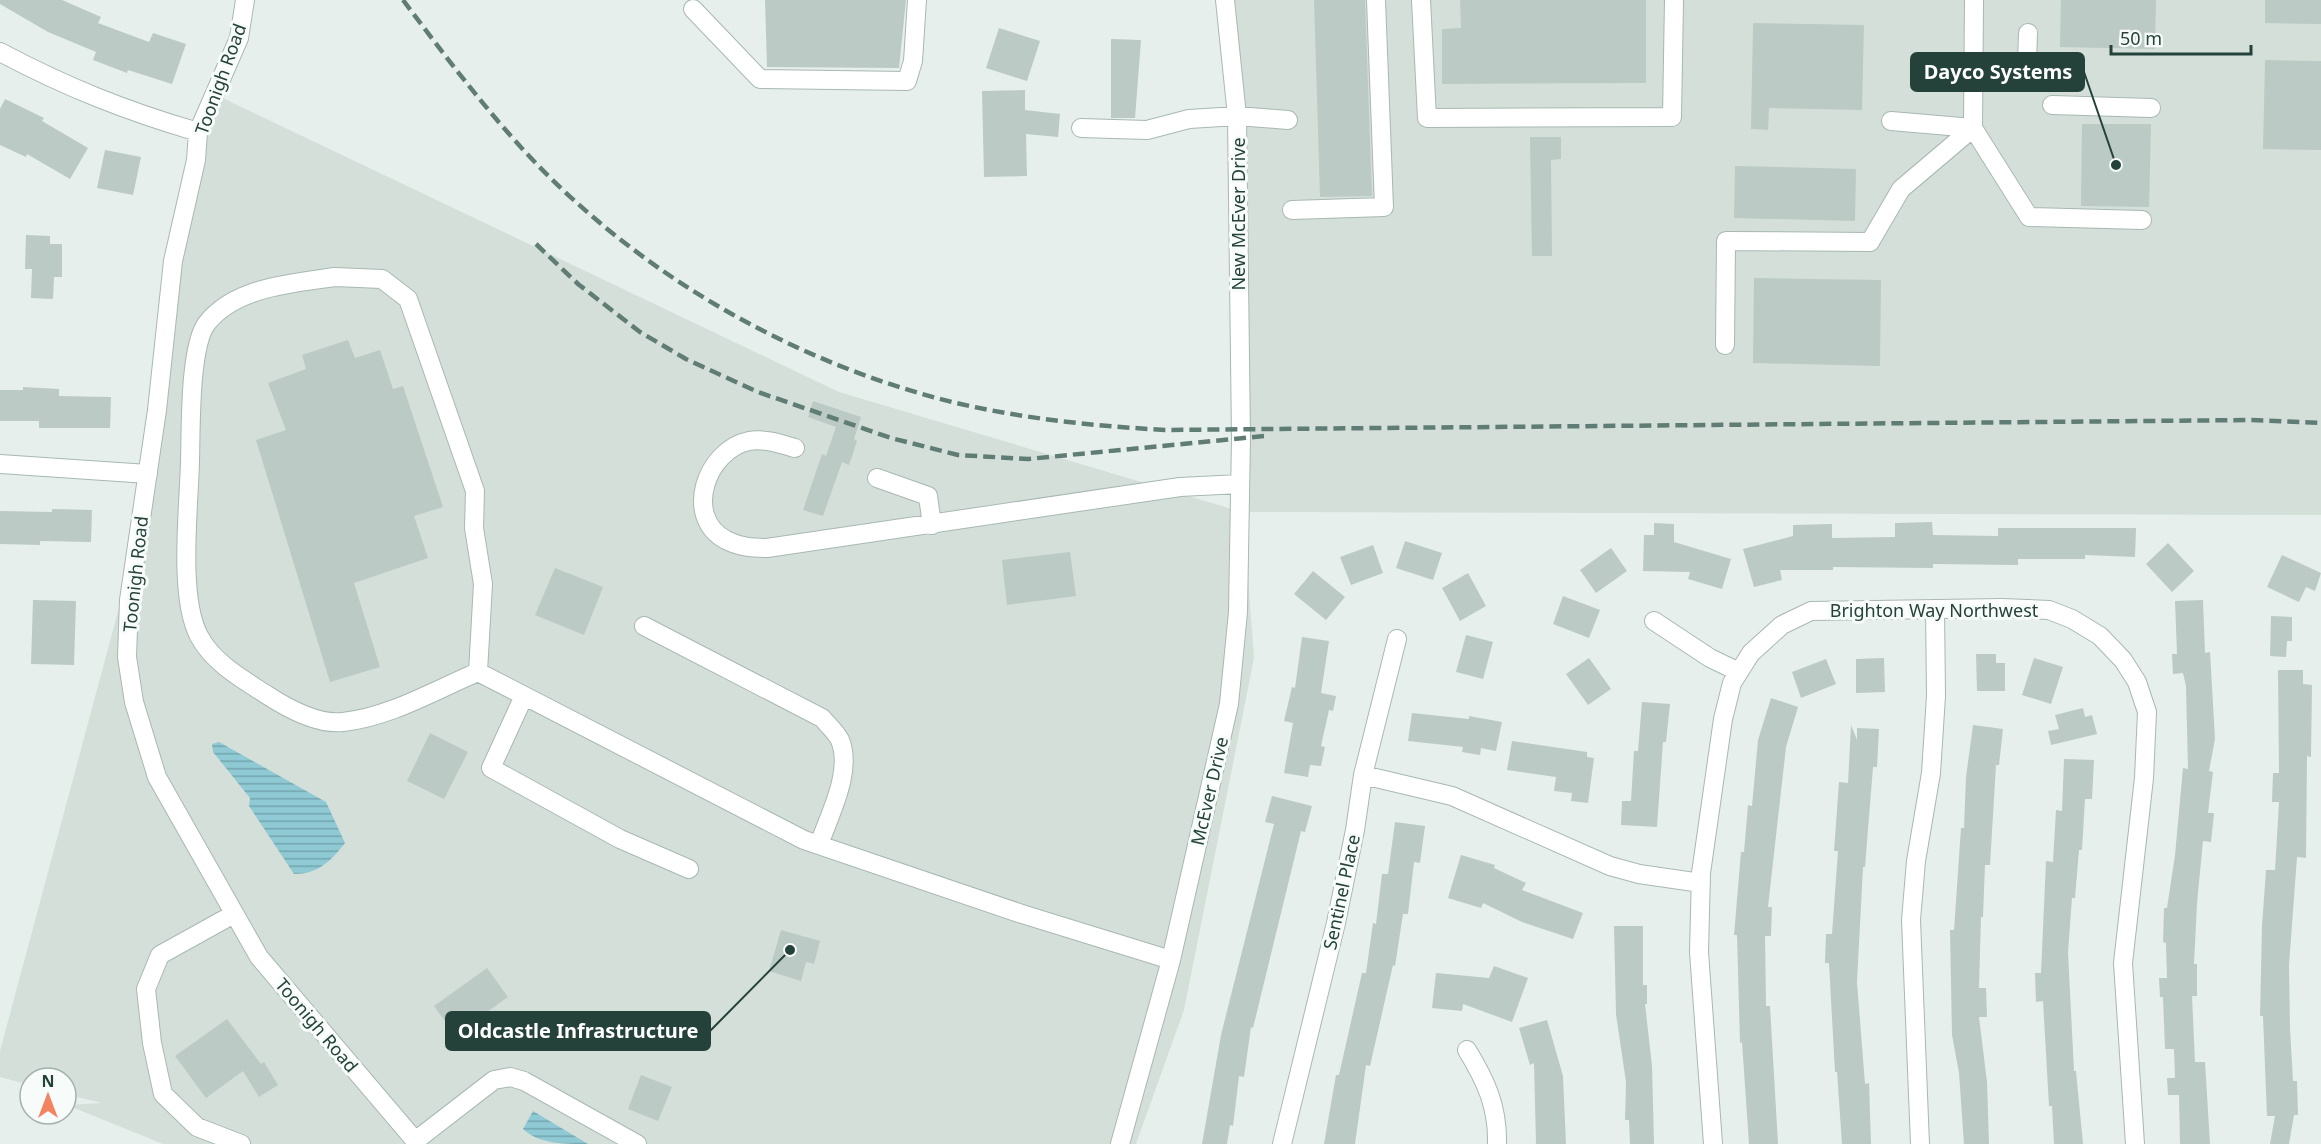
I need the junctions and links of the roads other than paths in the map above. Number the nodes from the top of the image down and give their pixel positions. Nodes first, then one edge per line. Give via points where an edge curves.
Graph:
1 (245, 0) edge
2 (917, 0) edge
3 (1225, 0) edge
4 (1376, 0) edge
5 (1421, 0) edge
6 (1674, 0) edge
7 (1974, 0) edge
8 (693, 9) dead end
9 (2028, 33) dead end
10 (0, 52) edge
11 (1974, 63) junction
12 (2052, 105) dead end
13 (2151, 108) dead end
14 (1237, 116) junction
15 (1288, 120) dead end
16 (1891, 121) dead end
17 (1081, 128) dead end
18 (1973, 128) junction
19 (198, 132) junction
20 (1292, 210) dead end
21 (2142, 220) dead end
22 (1725, 345) dead end
23 (1240, 429) joint
24 (795, 448) dead end
25 (0, 464) edge
26 (148, 474) junction
27 (877, 478) dead end
28 (1240, 484) junction
29 (932, 525) junction
30 (1935, 609) junction
31 (1654, 621) dead end
32 (644, 626) dead end
33 (1397, 639) dead end
34 (478, 672) junction
35 (1738, 672) junction
36 (524, 696) junction
37 (1363, 775) junction
38 (819, 845) junction
39 (689, 869) dead end
40 (1701, 883) junction
41 (234, 914) junction
42 (1172, 960) junction
43 (1467, 1050) dead end
44 (417, 1143) edge
45 (241, 1144) edge
46 (637, 1144) edge
47 (1120, 1144) edge
48 (1282, 1144) edge
49 (1497, 1144) edge
50 (1713, 1144) edge
51 (1920, 1144) edge
52 (2135, 1144) edge

1 - 19 street, Toonigh Road via 239,38
2 - 8 street via 913,61 907,81 760,79
3 - 14 street, New McEver Drive
4 - 20 street via 1384,207
5 - 6 street via 1427,118 1672,117
7 - 11 street
9 - 11 street via 2027,63
10 - 19 street via 130,112
11 - 18 street
12 - 13 street
14 - 15 street
14 - 17 street via 1189,119 1147,130
14 - 23 street, New McEver Drive
16 - 18 street
18 - 21 street via 2029,217
18 - 22 street via 1901,189 1870,242 1726,241
19 - 26 street, Toonigh Road via 196,160 173,261
23 - 28 street, McEver Drive
24 - 29 street via 750,441 732,449 711,467 702,489 706,515 724,539 744,547 767,548
25 - 26 street
26 - 41 street, Toonigh Road via 129,600 128,657 134,702 157,777
27 - 29 street via 928,496
28 - 29 street via 1180,488
28 - 42 street, McEver Drive via 1238,612 1229,704
30 - 35 street, Brighton Way Northwest via 1811,611 1782,625 1751,653
30 - 51 street via 1936,696 1931,773 1911,920
30 - 52 street, Brighton Way Northwest via 2049,610 2100,636 2138,682 2147,712 2123,963
31 - 35 street
32 - 38 street via 822,718 839,737 843,772
33 - 37 street, Sentinel Place
34 - 34 street via 375,716 340,723 306,716 279,703 216,658 200,637 188,586 192,387 205,325 229,302 288,283 335,277 382,279 408,299 475,491 474,528 483,584
34 - 36 street
35 - 40 street, Brighton Way Northwest via 1723,719
36 - 38 street
36 - 39 street via 491,768 620,839
37 - 40 street via 1462,800 1610,866
37 - 48 street, Sentinel Place via 1336,923
38 - 42 street
40 - 50 street, Brighton Way Northwest via 1699,952
41 - 44 street, Toonigh Road via 259,957
41 - 45 street via 160,955 146,989 163,1094 197,1127
42 - 47 street, McEver Drive
43 - 49 street via 1492,1097
44 - 46 street via 494,1080 510,1077

